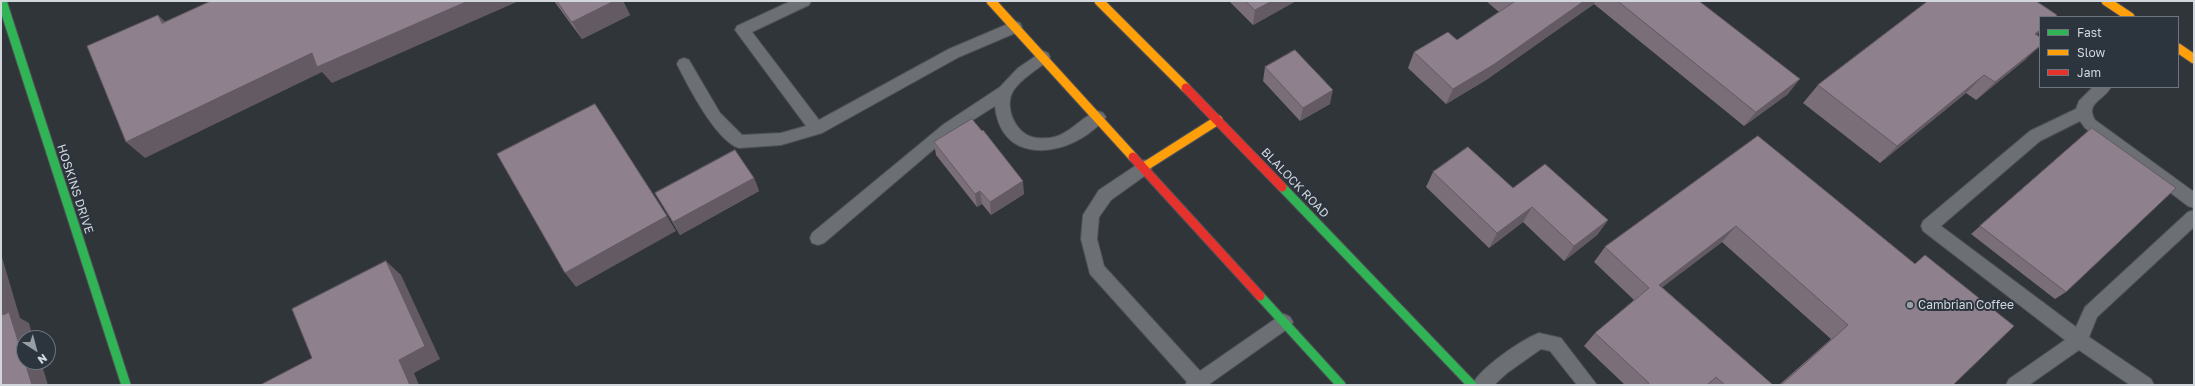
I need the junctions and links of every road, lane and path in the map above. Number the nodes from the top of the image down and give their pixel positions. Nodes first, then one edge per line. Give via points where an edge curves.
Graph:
1 (2, 1) edge
2 (804, 1) edge
3 (991, 1) edge
4 (1098, 1) edge
5 (2106, 1) edge
6 (2128, 16) edge
7 (1015, 27) junction
8 (2179, 49) edge
9 (1043, 57) junction
10 (2194, 59) edge
11 (684, 64) dead end
12 (2102, 88) edge
13 (1006, 91) junction
14 (2083, 113) junction
15 (1098, 117) junction
16 (1218, 120) junction
17 (816, 129) junction
18 (1144, 167) junction
19 (2194, 201) edge
20 (2194, 217) edge
21 (818, 238) dead end
22 (1284, 322) junction
23 (2079, 340) junction
24 (1196, 384) edge
25 (126, 385) edge
26 (1341, 385) edge
27 (1472, 385) edge
28 (1481, 385) edge
29 (1588, 385) edge
30 (2015, 385) edge
31 (2145, 385) edge

1 - 25 main road, HOSKINS DRIVE
2 - 17 lane via 742,30
3 - 7 main road
4 - 16 main road, BLALOCK ROAD
5 - 6 main road
7 - 9 main road
7 - 17 lane via 954,53
8 - 10 main road
9 - 13 lane via 1023,72
9 - 15 main road
11 - 17 lane via 715,117 739,142 781,140
12 - 14 lane via 2084,105
13 - 15 lane via 1001,103 1005,119 1014,134 1027,142 1041,145 1057,143 1076,134
13 - 21 lane via 949,128
14 - 19 lane via 2090,124
14 - 23 lane via 2035,136 1929,226
15 - 18 main road
16 - 18 main road
16 - 27 main road, BLALOCK ROAD
18 - 22 main road
18 - 24 lane via 1105,195 1091,214 1089,239 1096,269
20 - 23 lane via 2091,312
22 - 24 lane
22 - 26 main road
23 - 30 lane
23 - 31 lane
28 - 29 lane via 1501,367 1539,341 1554,344

